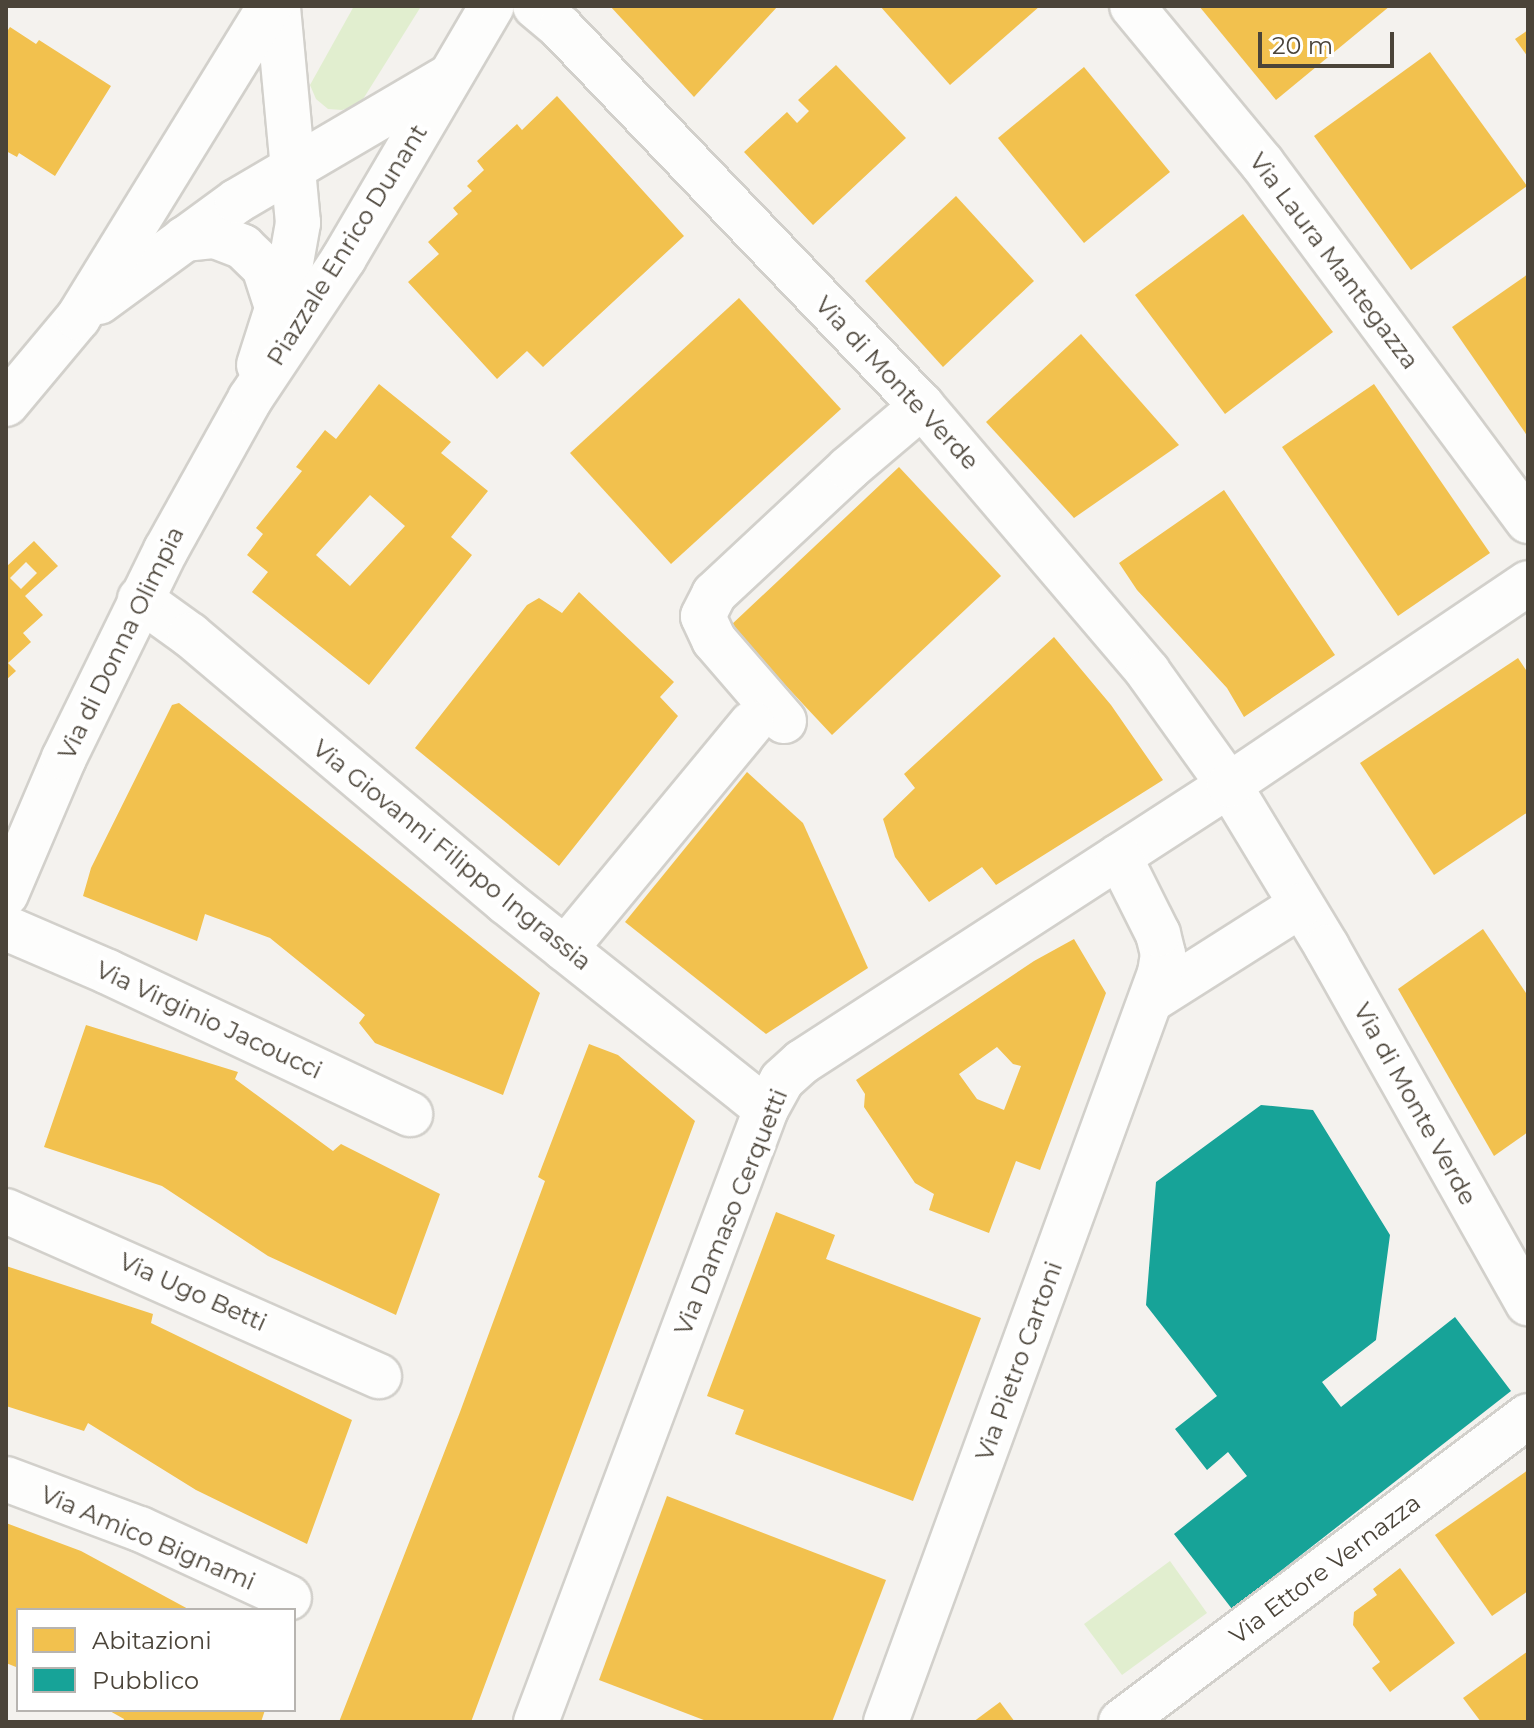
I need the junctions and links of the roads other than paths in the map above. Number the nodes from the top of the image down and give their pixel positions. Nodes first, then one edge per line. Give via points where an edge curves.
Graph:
1 (270, 6) edge
2 (278, 6) edge
3 (492, 6) edge
4 (535, 6) edge
5 (1132, 6) edge
6 (449, 77) junction
7 (293, 167) junction
8 (184, 239) junction
9 (276, 304) junction
10 (78, 318) junction
11 (250, 399) junction
12 (6, 404) edge
13 (922, 406) junction
14 (1528, 521) edge
15 (1528, 583) edge
16 (140, 599) junction
17 (1229, 785) junction
18 (1119, 856) junction
19 (6, 894) edge
20 (1301, 905) junction
21 (6, 928) edge
22 (565, 949) junction
23 (1153, 999) junction
24 (766, 1109) junction
25 (410, 1114) dead end
26 (6, 1211) edge
27 (1528, 1303) edge
28 (379, 1376) dead end
29 (1528, 1416) edge
30 (6, 1479) edge
31 (289, 1598) dead end
32 (536, 1722) edge
33 (886, 1722) edge
34 (1121, 1722) edge

1 - 10 street
2 - 7 street, Piazzale Enrico Dunant
3 - 6 street, Piazzale Enrico Dunant
4 - 13 street, Via di Monte Verde
5 - 14 street, Via Laura Mantegazza via 1262,163
6 - 7 street
6 - 11 street, Piazzale Enrico Dunant via 344,258
7 - 8 street
7 - 9 street, Piazzale Enrico Dunant via 295,245
8 - 9 street via 215,236 243,247 264,267
8 - 10 street
9 - 11 street, Piazzale Enrico Dunant
10 - 12 street
11 - 16 street, Via di Donna Olimpia
13 - 17 street, Via di Monte Verde via 1123,640
13 - 22 street via 714,594 703,616 768,722
15 - 17 street, Via Damaso Cerquetti
16 - 19 street, Via di Donna Olimpia
16 - 22 street, Via Giovanni Filippo Ingrassia
17 - 18 street, Via Damaso Cerquetti
17 - 20 street, Via di Monte Verde
18 - 23 street, Via Pietro Cartoni via 1163,954
18 - 24 street, Via Damaso Cerquetti via 802,1062 782,1080
20 - 23 street
20 - 27 street, Via di Monte Verde
21 - 25 street, Via Virginio Jacoucci
22 - 24 street, Via Giovanni Filippo Ingrassia
23 - 33 street, Via Pietro Cartoni
24 - 32 street, Via Damaso Cerquetti
26 - 28 street, Via Ugo Betti
29 - 34 street, Via Ettore Vernazza
30 - 31 street, Via Amico Bignami via 140,1529

